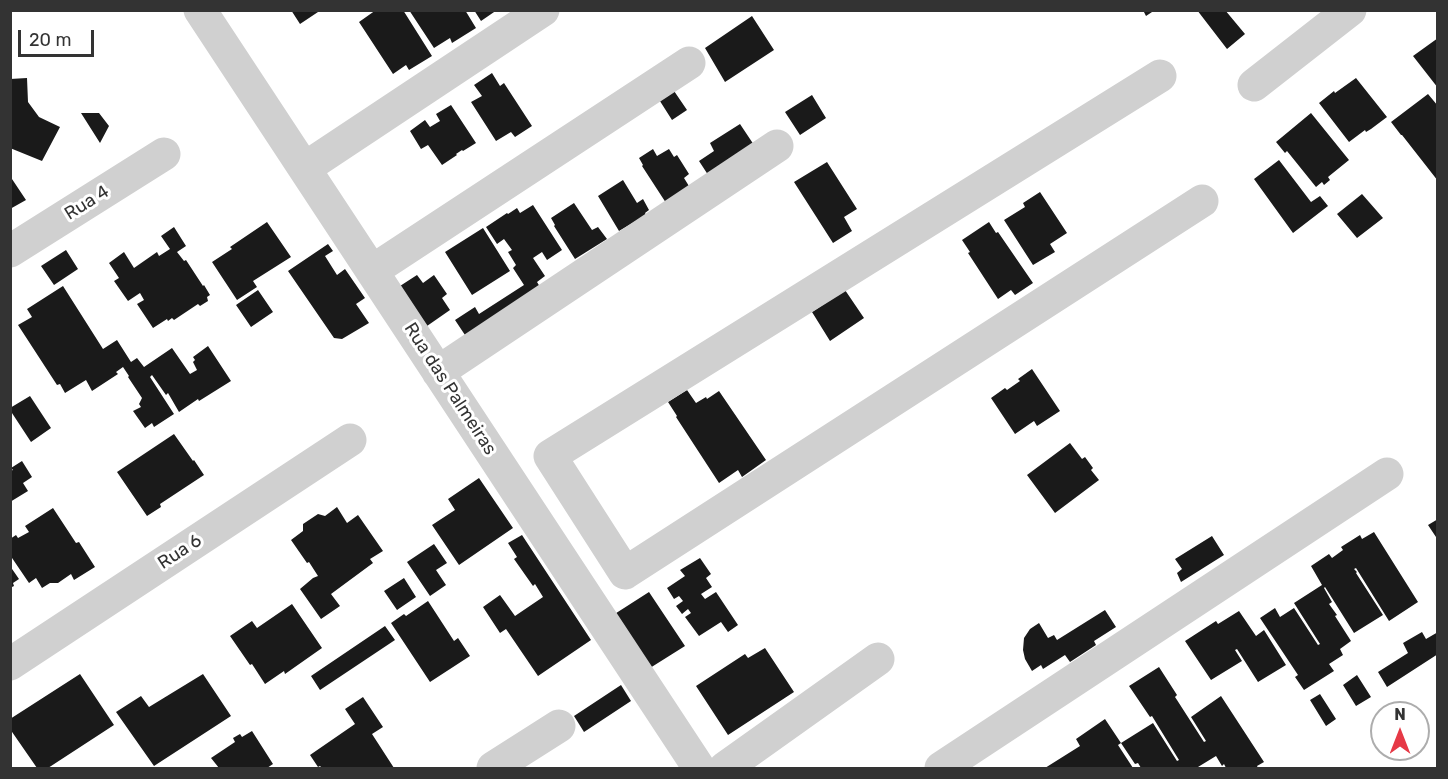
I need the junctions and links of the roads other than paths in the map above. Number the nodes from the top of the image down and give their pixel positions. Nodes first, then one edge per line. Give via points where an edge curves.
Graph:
1 (200, 10) edge
2 (543, 10) edge
3 (1350, 10) edge
4 (689, 63) dead end
5 (1160, 76) dead end
6 (1254, 85) dead end
7 (777, 146) dead end
8 (164, 154) dead end
9 (304, 168) junction
10 (1202, 201) dead end
11 (10, 251) edge
12 (372, 271) junction
13 (438, 372) junction
14 (350, 440) dead end
15 (1387, 474) dead end
16 (588, 515) junction
17 (546, 536) junction
18 (878, 659) dead end
19 (10, 664) edge
20 (559, 726) dead end
21 (494, 768) edge
22 (699, 768) edge
23 (725, 768) edge
24 (941, 768) edge

1 - 9 street, Rua das Palmeiras
2 - 9 street
3 - 6 street
4 - 12 street
5 - 16 street via 550,456
7 - 13 street
8 - 11 street, Rua 4
9 - 12 street, Rua das Palmeiras
10 - 16 street via 625,573
12 - 13 street, Rua das Palmeiras
13 - 17 street, Rua das Palmeiras
14 - 19 street, Rua 6
15 - 24 street
16 - 17 street
17 - 22 street, Rua das Palmeiras
18 - 23 street
20 - 21 street

